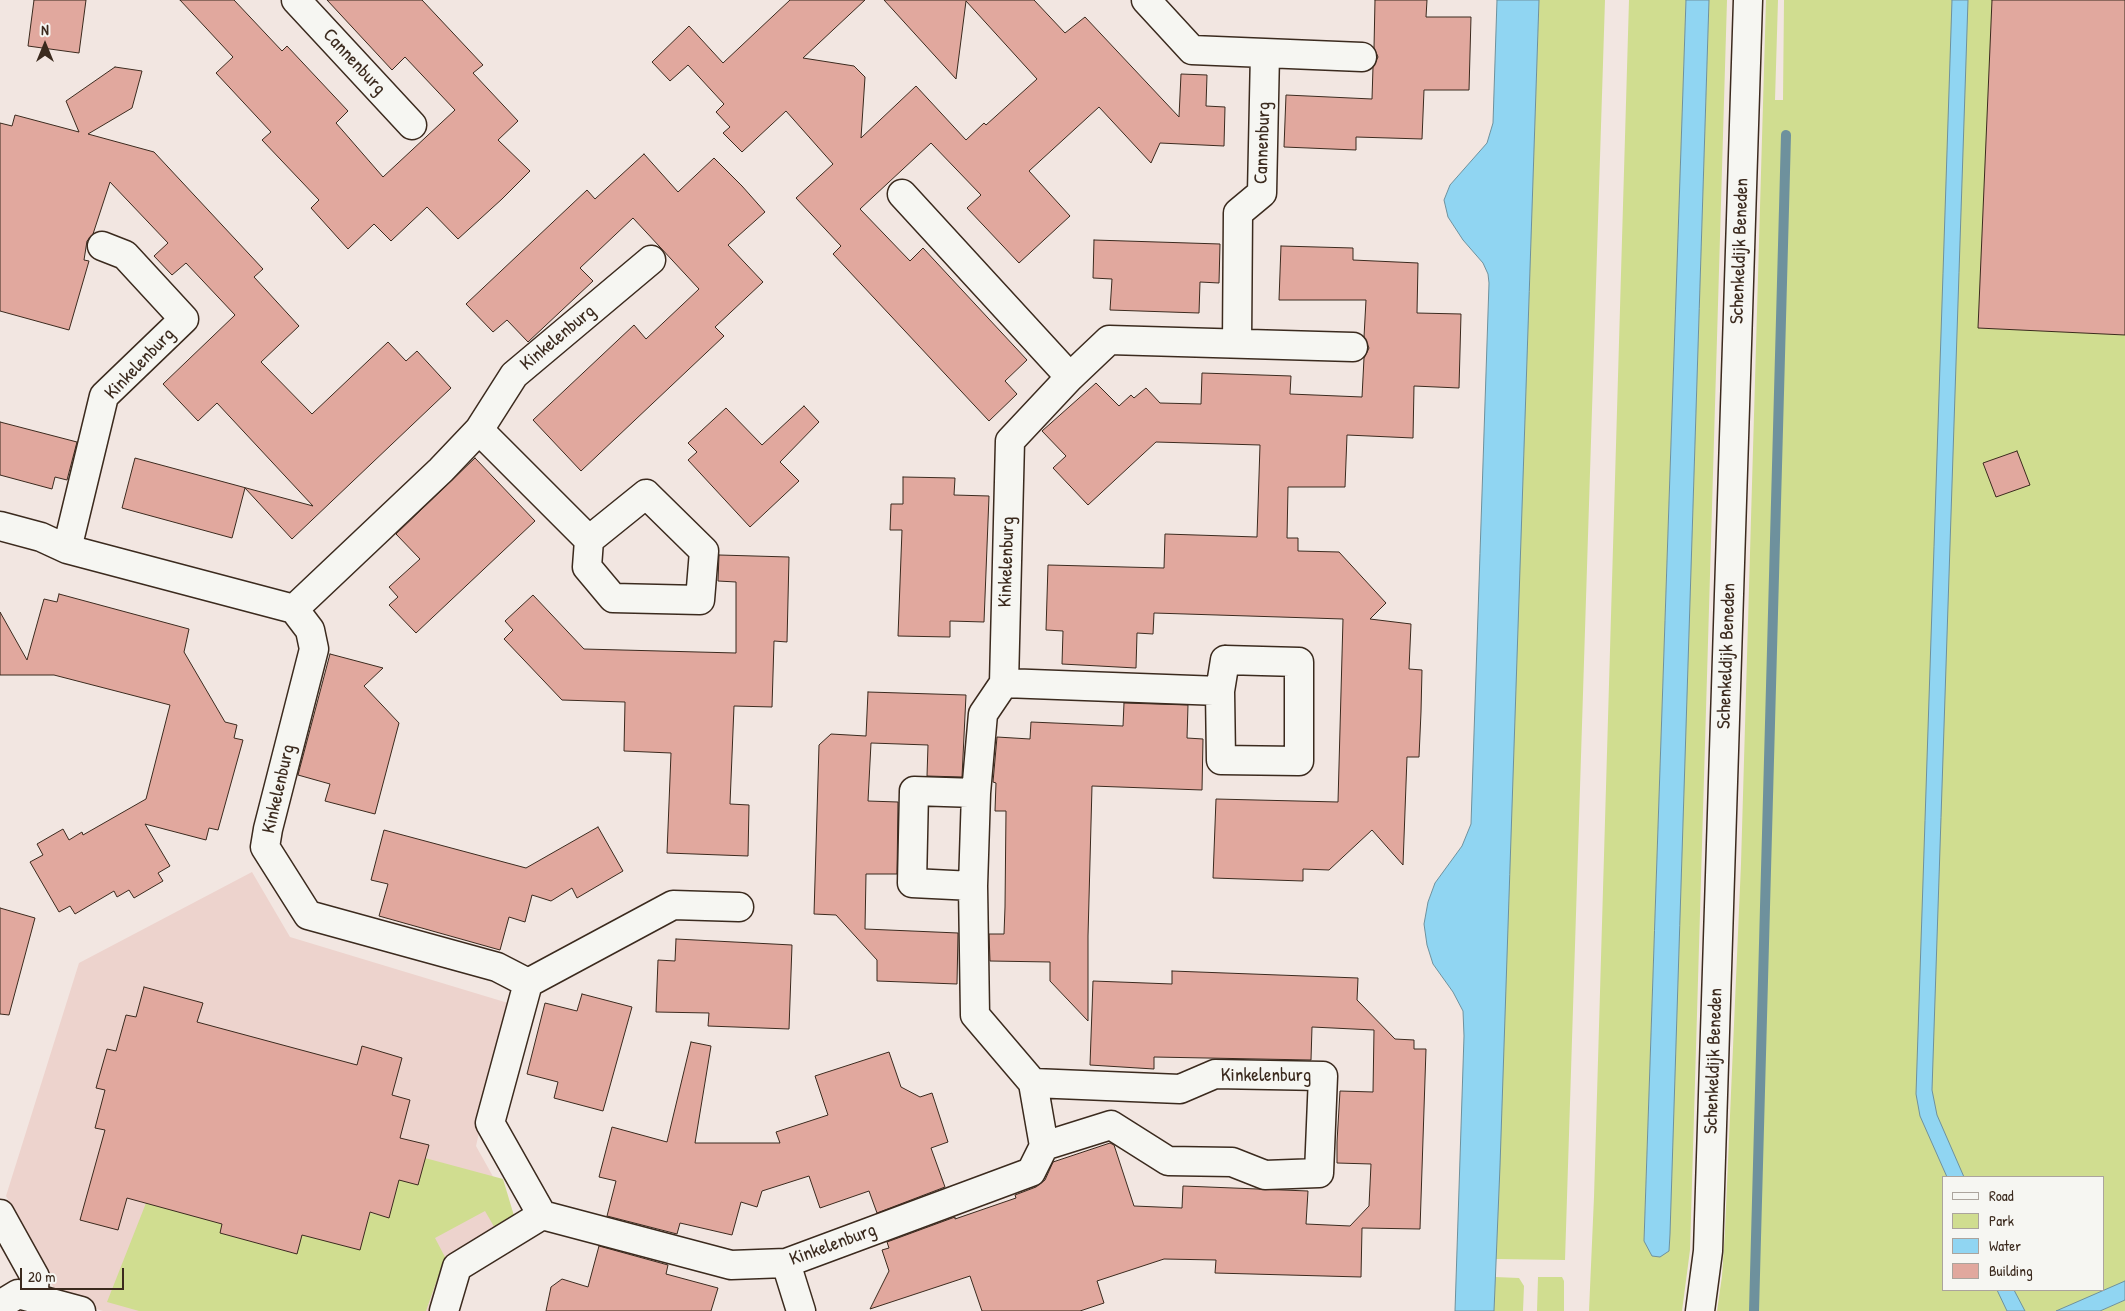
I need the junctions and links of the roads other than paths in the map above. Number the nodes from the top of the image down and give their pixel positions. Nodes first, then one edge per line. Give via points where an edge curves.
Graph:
1 (296, 0) edge
2 (1146, 0) edge
3 (1748, 0) edge
4 (1265, 52) junction
5 (1362, 56) dead end
6 (412, 125) dead end
7 (902, 194) dead end
8 (102, 246) dead end
9 (651, 260) dead end
10 (1237, 343) junction
11 (1353, 347) dead end
12 (1070, 377) junction
13 (479, 430) junction
14 (4, 531) edge
15 (589, 540) junction
16 (67, 549) junction
17 (294, 609) junction
18 (1004, 683) junction
19 (1220, 691) junction
20 (976, 793) junction
21 (973, 886) junction
22 (739, 907) dead end
23 (528, 983) junction
24 (1033, 1083) junction
25 (1044, 1146) junction
26 (0, 1214) edge
27 (542, 1215) junction
28 (786, 1263) junction
29 (33, 1298) junction
30 (0, 1305) edge
31 (81, 1311) edge
32 (444, 1311) edge
33 (801, 1311) edge
34 (1700, 1311) edge

1 - 6 street, Cannenburg
2 - 4 street via 1192,50
3 - 34 street, Schenkeldijk Beneden via 1708,1241
4 - 5 street
4 - 10 street, Cannenburg via 1262,193 1238,213
7 - 12 street
8 - 16 street, Kinkelenburg via 125,255 184,318 104,396
9 - 13 street, Kinkelenburg via 514,375
10 - 11 street
10 - 12 street via 1109,340
12 - 18 street, Kinkelenburg via 1010,442
13 - 15 street
13 - 17 street, Kinkelenburg
14 - 16 street via 41,537
15 - 15 street via 646,494 704,551 700,600 613,598 586,567
16 - 17 street
17 - 23 street, Kinkelenburg via 310,630 314,649 265,847 308,915 497,967
18 - 19 street
18 - 20 street via 983,714
19 - 19 street via 1225,660 1299,662 1299,762 1221,760
20 - 21 street
20 - 21 street via 914,791 912,883
21 - 24 street via 975,1015
22 - 23 street via 673,905
23 - 27 street via 490,1124
24 - 25 street
24 - 25 street, Kinkelenburg via 1180,1089 1215,1074 1323,1076 1319,1173 1266,1175 1232,1162 1168,1161 1111,1125
25 - 28 street, Kinkelenburg via 1031,1172
26 - 29 street via 35,1277
27 - 28 street, Kinkelenburg via 731,1265
27 - 32 street via 457,1266
28 - 33 street
29 - 30 street via 18,1294
29 - 31 street

